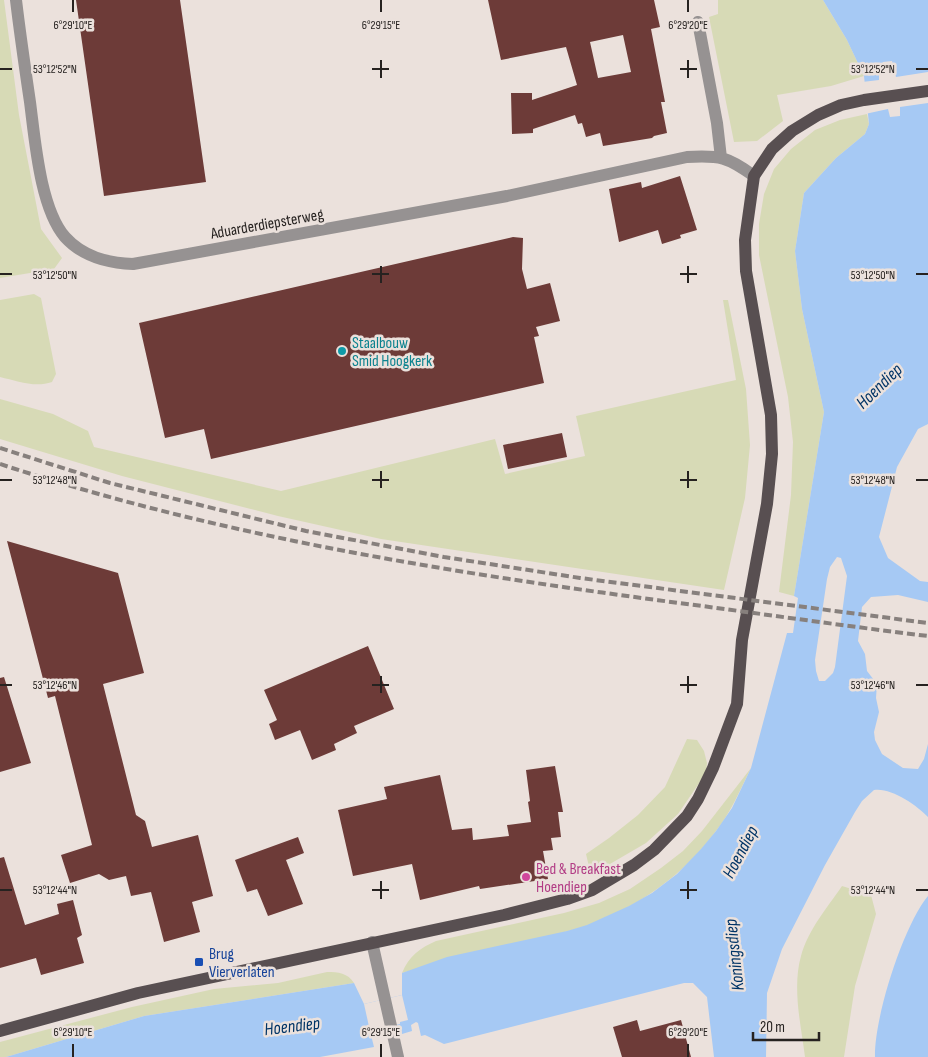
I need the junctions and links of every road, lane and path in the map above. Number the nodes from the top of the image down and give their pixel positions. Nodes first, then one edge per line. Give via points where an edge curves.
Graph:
1 (16, 0) edge
2 (698, 22) dead end
3 (928, 90) edge
4 (721, 158) junction
5 (754, 176) junction
6 (372, 942) junction
7 (0, 1031) edge
8 (398, 1057) edge

1 - 4 street, Aduarderdiepsterweg via 36,147 50,212 74,246 117,264 133,264 507,196 687,157
2 - 4 street
3 - 5 main road via 864,100 818,115 792,131 772,149
4 - 5 street, Aduarderdiepsterweg via 734,162
5 - 6 main road via 746,240 746,271 771,415 772,454 742,640 737,704 698,799 687,816 654,850 592,890 504,915
6 - 7 main road via 138,993
6 - 8 street

